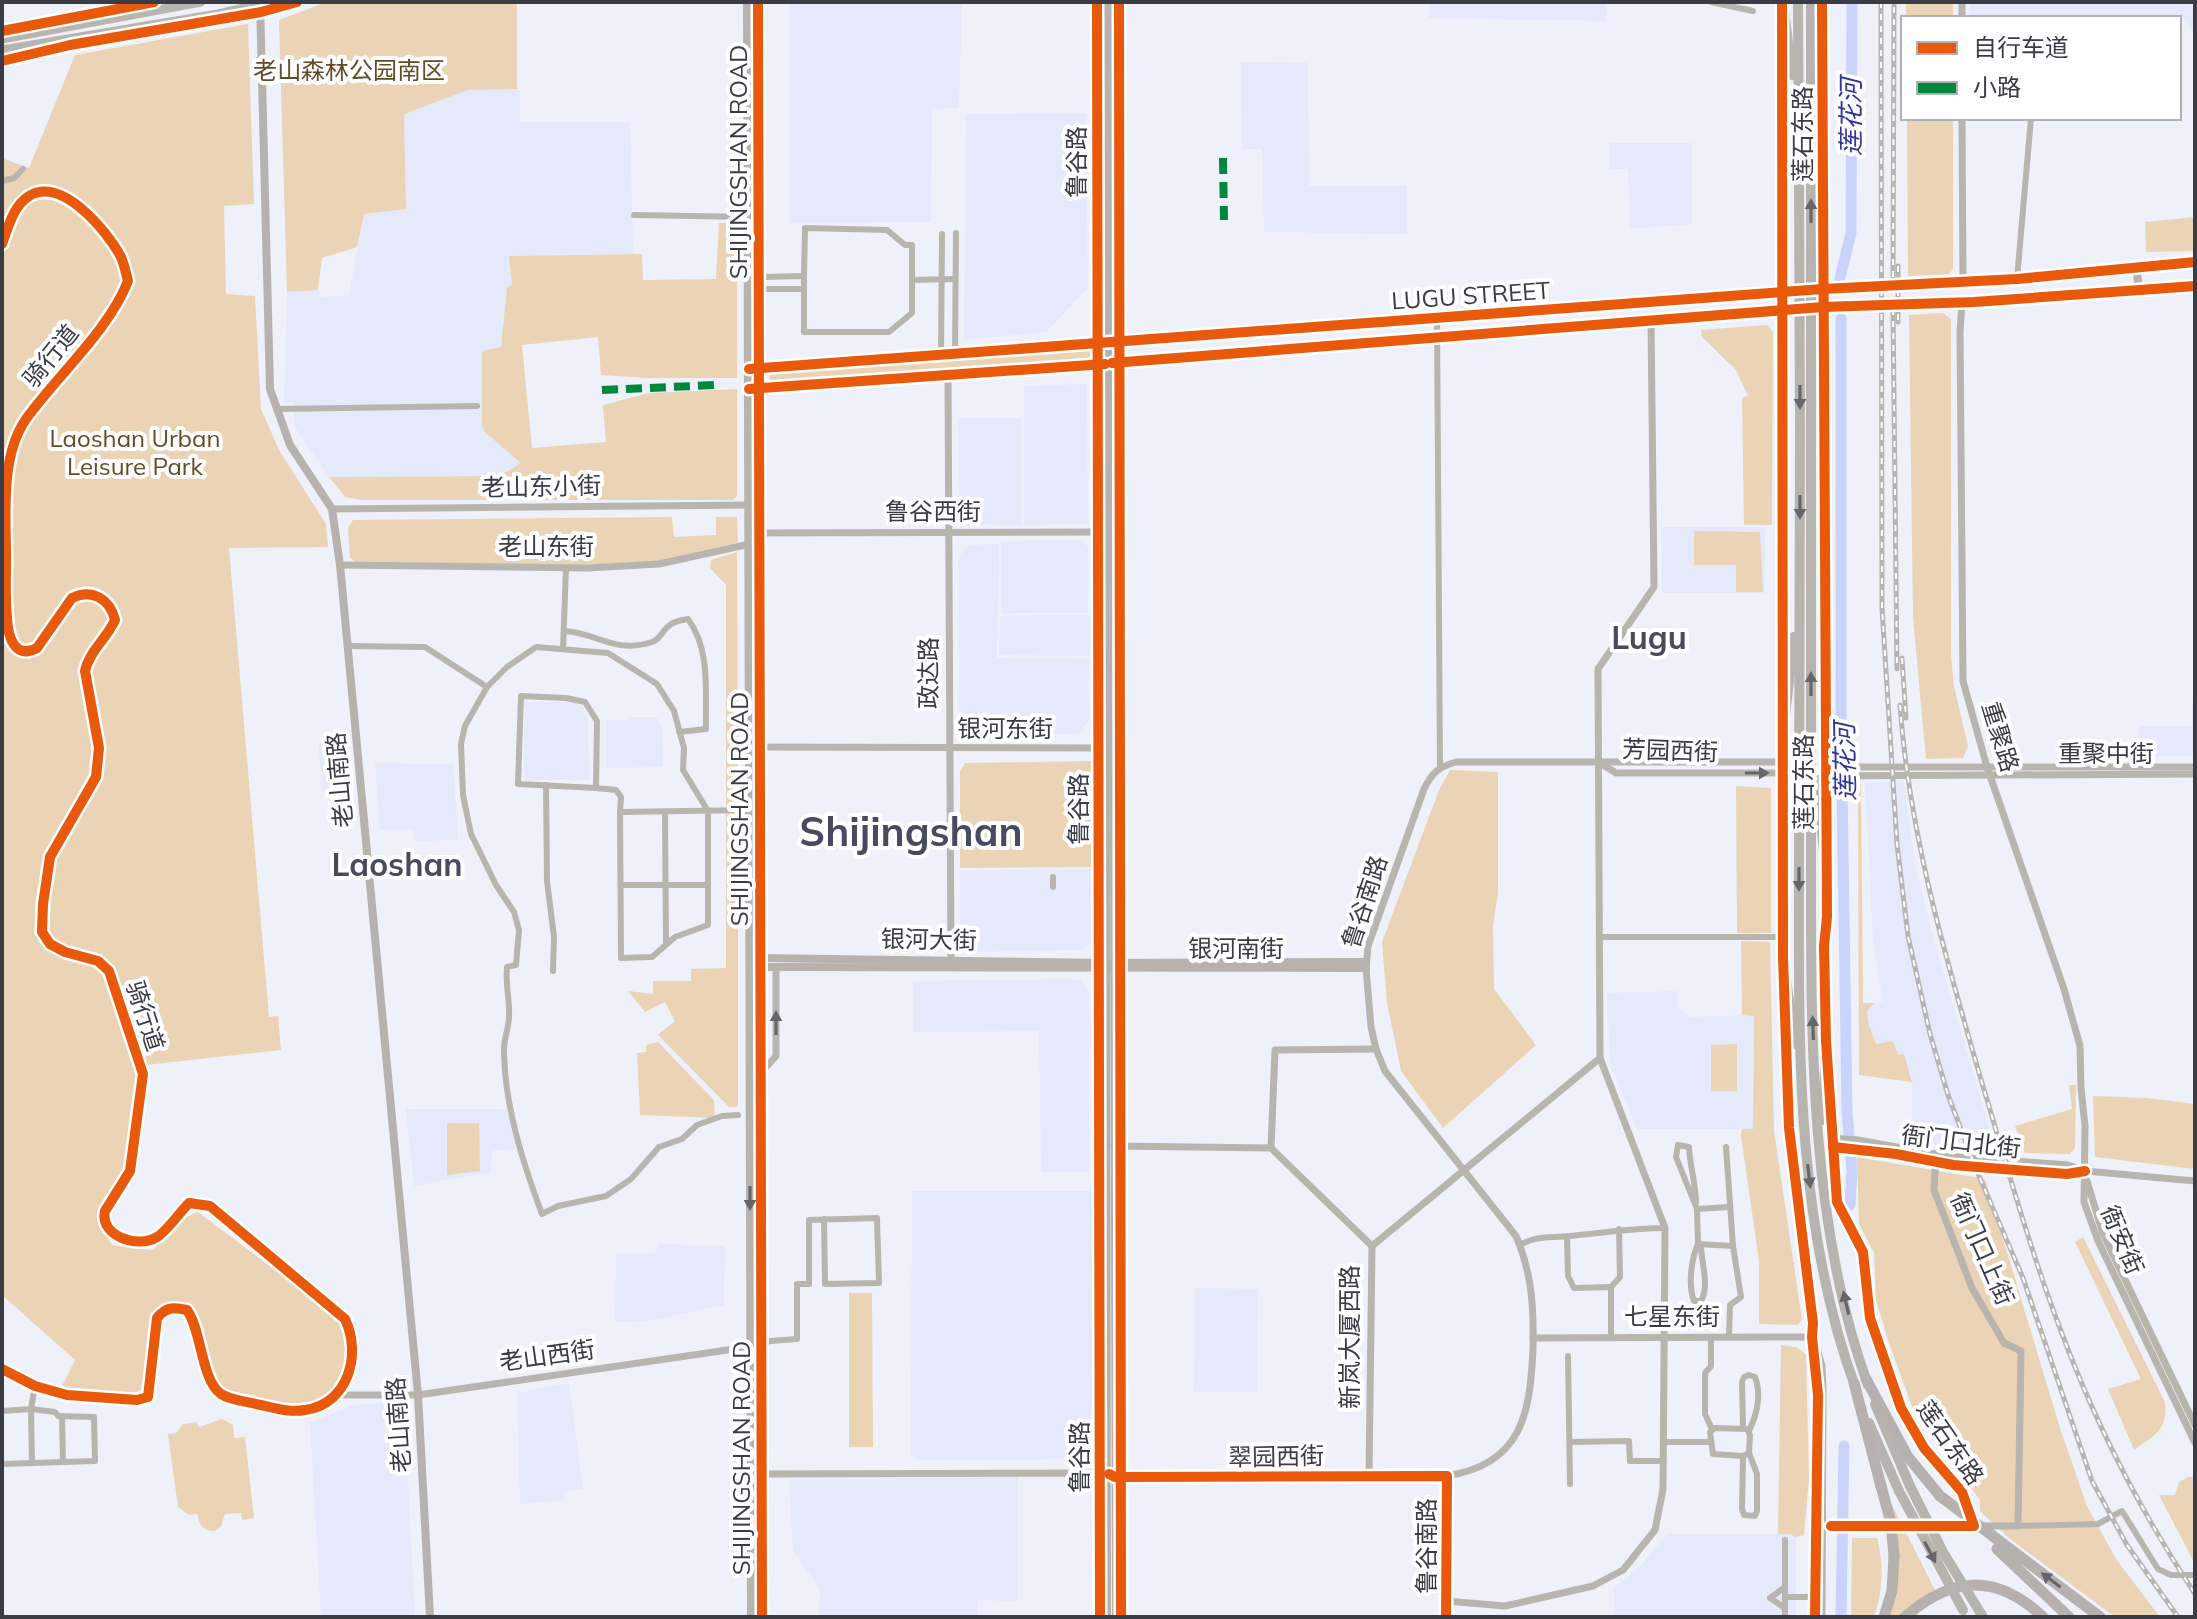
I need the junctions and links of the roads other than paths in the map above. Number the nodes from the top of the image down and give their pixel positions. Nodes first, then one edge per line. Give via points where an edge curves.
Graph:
1 (201, 2) edge
2 (748, 2) edge
3 (758, 2) edge
4 (1105, 2) edge
5 (1112, 2) edge
6 (1711, 2) edge
7 (1782, 2) edge
8 (1798, 2) edge
9 (1811, 2) edge
10 (264, 3) edge
11 (1822, 7) edge
12 (1753, 11) dead end
13 (2, 39) edge
14 (2, 50) edge
15 (1798, 117) junction
16 (1811, 118) junction
17 (1962, 120) edge
18 (2031, 120) edge
19 (23, 169) dead end
20 (2, 181) edge
21 (634, 215) dead end
22 (749, 217) junction
23 (956, 233) dead end
24 (942, 234) dead end
25 (1783, 240) junction
26 (1823, 240) junction
27 (2195, 262) edge
28 (2136, 265) junction
29 (804, 276) junction
30 (759, 277) junction
31 (955, 279) junction
32 (2017, 279) junction
33 (912, 280) junction
34 (942, 280) junction
35 (1963, 282) junction
36 (1873, 286) junction
37 (2195, 286) edge
38 (759, 289) junction
39 (804, 289) junction
40 (1823, 289) junction
41 (2139, 290) junction
42 (1784, 292) junction
43 (1962, 302) junction
44 (1873, 305) junction
45 (1823, 307) junction
46 (1784, 311) junction
47 (1437, 318) junction
48 (1651, 319) junction
49 (1437, 337) junction
50 (1108, 343) junction
51 (955, 354) junction
52 (941, 355) junction
53 (1823, 361) junction
54 (1784, 362) junction
55 (1108, 364) junction
56 (754, 369) junction
57 (948, 377) junction
58 (754, 389) junction
59 (477, 406) dead end
60 (276, 409) junction
61 (1805, 429) junction
62 (750, 505) junction
63 (332, 509) junction
64 (948, 532) junction
65 (1106, 532) junction
66 (760, 533) junction
67 (750, 544) junction
68 (340, 565) junction
69 (566, 568) junction
70 (1800, 587) junction
71 (564, 631) junction
72 (347, 646) junction
73 (563, 649) junction
74 (487, 687) junction
75 (1811, 724) junction
76 (1784, 725) junction
77 (679, 732) junction
78 (761, 747) junction
79 (1106, 748) junction
80 (950, 749) junction
81 (1599, 761) junction
82 (1783, 762) junction
83 (1440, 767) junction
84 (1829, 767) junction
85 (2195, 767) edge
86 (1855, 771) junction
87 (1988, 771) junction
88 (1783, 773) junction
89 (2195, 774) edge
90 (1829, 776) junction
91 (546, 785) junction
92 (596, 788) junction
93 (750, 810) junction
94 (708, 811) junction
95 (620, 812) junction
96 (665, 812) junction
97 (1825, 862) junction
98 (1053, 877) dead end
99 (621, 885) junction
100 (666, 885) junction
101 (708, 885) junction
102 (1053, 887) dead end
103 (1599, 937) junction
104 (1783, 937) junction
105 (666, 944) junction
106 (1783, 958) junction
107 (755, 962) junction
108 (951, 964) junction
109 (1366, 965) junction
110 (1110, 966) junction
111 (776, 967) junction
112 (553, 971) dead end
113 (1826, 1041) junction
114 (1376, 1049) junction
115 (1600, 1058) junction
116 (761, 1073) junction
117 (1803, 1098) junction
118 (738, 1115) dead end
119 (1835, 1143) junction
120 (1114, 1146) junction
121 (1726, 1147) dead end
122 (1271, 1148) junction
123 (1936, 1158) junction
124 (1822, 1161) junction
125 (1465, 1171) junction
126 (2085, 1171) junction
127 (2195, 1181) edge
128 (1696, 1206) junction
129 (1729, 1207) junction
130 (824, 1219) junction
131 (1665, 1228) junction
132 (1619, 1229) junction
133 (1567, 1237) junction
134 (1520, 1245) junction
135 (1699, 1245) junction
136 (1372, 1246) junction
137 (1733, 1246) junction
138 (1611, 1287) junction
139 (1611, 1337) junction
140 (1664, 1337) junction
141 (1711, 1337) junction
142 (1729, 1337) junction
143 (1812, 1337) junction
144 (1533, 1338) junction
145 (756, 1346) junction
146 (1568, 1356) dead end
147 (1860, 1381) junction
148 (35, 1386) dead end
149 (337, 1395) dead end
150 (418, 1395) junction
151 (31, 1409) junction
152 (2, 1411) edge
153 (62, 1416) junction
154 (2192, 1423) edge
155 (1712, 1429) junction
156 (1746, 1430) junction
157 (1570, 1442) junction
158 (1663, 1442) junction
159 (1710, 1442) junction
160 (2195, 1443) edge
161 (1746, 1454) junction
162 (1663, 1461) junction
163 (63, 1462) junction
164 (32, 1463) junction
165 (2, 1464) edge
166 (1106, 1473) junction
167 (761, 1474) junction
168 (1369, 1476) junction
169 (1447, 1476) junction
170 (1115, 1477) junction
171 (1570, 1484) dead end
172 (1822, 1526) junction
173 (1974, 1526) junction
174 (2018, 1526) junction
175 (1785, 1540) dead end
176 (2000, 1546) junction
177 (2195, 1575) edge
178 (1785, 1587) junction
179 (1785, 1597) junction
180 (1815, 1597) junction
181 (1446, 1601) junction
182 (1785, 1608) junction
183 (1965, 1614) edge
184 (430, 1617) edge
185 (752, 1617) edge
186 (762, 1617) edge
187 (1107, 1617) edge
188 (1116, 1617) edge
189 (1446, 1617) edge
190 (1785, 1617) edge
191 (1815, 1617) edge
192 (1822, 1617) edge
193 (1884, 1617) edge
194 (1905, 1617) edge
195 (1983, 1617) edge
196 (2043, 1617) edge
197 (2069, 1617) edge
198 (2100, 1617) edge

1 - 13 main road
2 - 22 highway, SHIJINGSHAN ROAD
3 - 30 highway, SHIJINGSHAN ROAD
4 - 50 main road, 鲁谷路
5 - 50 main road
6 - 12 street
7 - 15 highway
7 - 25 street, 莲石东路
8 - 15 highway
9 - 16 highway
10 - 14 main road
10 - 60 main road, 老山南路 via 268,360
11 - 16 highway
11 - 26 street, 莲石东路
15 -> 61 highway, bridge
61 -> 16 highway, bridge
17 - 35 street
18 - 32 street
19 - 20 street
21 - 22 street
22 - 56 highway, SHIJINGSHAN ROAD
23 - 31 street
24 - 34 street
25 - 26 street
25 - 42 street, 莲石东路
26 - 40 street, 莲石东路
27 - 28 main road, LUGU STREET
28 - 32 main road, LUGU STREET
28 - 41 main road
29 - 30 street
29 - 33 street via 805,228 887,230 912,245
29 - 39 street
30 - 38 highway, SHIJINGSHAN ROAD
31 - 34 street
31 - 51 street
32 - 35 main road, LUGU STREET
33 - 34 street
33 - 39 street via 912,313 889,332 804,332
34 - 52 street
35 - 36 main road, LUGU STREET
36 - 40 main road, LUGU STREET
36 - 44 main road via 1866,295
37 - 41 main road, LUGU STREET
38 - 39 street
38 - 56 highway, SHIJINGSHAN ROAD
40 - 42 main road, LUGU STREET
40 - 45 street, 莲石东路
41 - 43 main road, LUGU STREET
42 - 46 street, 莲石东路
42 - 47 main road, LUGU STREET
43 - 44 main road, LUGU STREET
43 - 87 street, 重聚路 via 1963,681
44 - 45 main road, LUGU STREET
45 - 46 main road, LUGU STREET
45 - 53 street, 莲石东路
46 - 48 main road, LUGU STREET
46 - 54 street, 莲石东路
47 - 49 street
47 - 50 main road, LUGU STREET
48 - 49 main road, LUGU STREET
48 - 81 street, 鲁谷南路 via 1654,587 1598,669
49 - 55 main road, LUGU STREET
49 - 83 street
50 - 51 main road, LUGU STREET
50 - 55 main road, 鲁谷路
51 - 52 main road, LUGU STREET
52 - 56 main road, LUGU STREET
53 - 54 street
53 - 84 street, 莲石东路
54 - 76 street, 莲石东路
55 - 57 main road, LUGU STREET
55 - 65 main road, 鲁谷路
55 - 110 main road, 鲁谷路
56 - 58 highway, SHIJINGSHAN ROAD
57 - 58 main road, LUGU STREET
57 - 64 street, 政达路
58 - 62 highway, SHIJINGSHAN ROAD
58 - 66 highway, SHIJINGSHAN ROAD
59 - 60 street
60 - 63 main road, 老山南路 via 290,445
61 -> 70 highway
75 -> 61 highway
62 - 63 street, 老山东小街
62 - 67 highway, SHIJINGSHAN ROAD
63 - 68 main road, 老山南路
64 - 65 street, 鲁谷西街
64 - 66 street, 鲁谷西街
64 - 80 street, 政达路
65 - 79 main road, 鲁谷路
66 - 78 highway, SHIJINGSHAN ROAD
67 - 69 street, 老山东街 via 659,564
67 - 93 highway, SHIJINGSHAN ROAD
68 - 69 street, 老山东街
68 - 72 main road, 老山南路
69 - 71 street
70 - 76 highway
70 -> 117 highway
71 - 73 street
71 - 77 street via 634,646 657,641 671,623 688,619 704,650 706,729
72 - 74 street via 425,647
72 - 150 main road, 老山南路
73 - 74 street via 536,647
73 - 77 street via 608,653 657,684 674,711
74 - 118 street via 465,726 463,795 471,834 519,930 516,965 507,967 505,1077 542,1214 606,1196 631,1179 659,1147 682,1139 697,1125
75 - 97 highway
124 -> 75 highway via 1812,993
76 - 82 street, 莲石东路
77 - 94 street via 683,770
78 - 80 street, 银河东街
78 - 107 highway, SHIJINGSHAN ROAD
79 - 80 street, 银河东街
79 - 110 main road, 鲁谷路
80 - 108 street, 政达路
81 - 82 street, 芳园西街
81 - 83 street via 1456,762
81 -> 88 street, 芳园西街 via 1616,773
81 - 103 street, 鲁谷南路
82 - 88 street, 莲石东路
83 - 109 street, 鲁谷南路 via 1424,789 1368,946
84 - 86 street, 重聚中街
84 - 90 street, 莲石东路
85 - 87 street, 重聚中街
86 - 87 street, 重聚中街
86 - 90 street, 重聚中街
87 - 89 street, 重聚中街
87 - 126 street, 重聚路 via 2080,1046
88 - 104 street, 莲石东路
90 - 97 street, 莲石东路
91 - 92 street
91 - 92 street via 518,784 521,696 585,702 597,721
91 - 112 street
92 - 95 street via 616,790
93 - 94 street
93 - 107 highway, SHIJINGSHAN ROAD
94 - 96 street
94 - 101 street
95 - 96 street
95 - 99 street
96 - 100 street
97 - 113 street, 莲石东路
98 - 102 street
99 - 100 street
99 - 105 street via 621,958 652,957
100 - 101 street
100 - 105 street
101 - 105 street via 708,925
103 - 104 street
103 - 115 street, 鲁谷南路
104 - 106 street, 莲石东路
106 - 117 highway
106 - 143 street, 莲石东路 via 1789,1128
107 - 108 main road, 银河大街
107 - 111 main road, 银河大街
107 - 116 highway, SHIJINGSHAN ROAD
107 -> 145 highway, SHIJINGSHAN ROAD
108 - 110 main road, 银河大街
108 - 111 main road, 银河大街
109 - 110 main road, 银河南街
109 - 114 street, 鲁谷南路
110 - 120 main road, 鲁谷路
110 - 166 main road, 鲁谷路
116 -> 111 street via 776,1056
113 - 119 street, 莲石东路
113 - 124 highway
114 - 122 street via 1275,1050
114 - 125 street, 鲁谷南路 via 1392,1082
115 - 125 street
115 - 131 street, 鲁谷南路
116 - 145 highway, SHIJINGSHAN ROAD
117 -> 147 highway via 1824,1273
119 - 123 street, 衙门口北街
119 - 173 street, 莲石东路 via 1837,1202 1863,1252 1870,1318 1893,1388 1916,1437 1962,1492
120 - 122 street
120 - 170 main road, 鲁谷路
121 - 129 street
122 - 136 street
123 - 126 street, 衙门口北街 via 2067,1174
123 - 174 street, 衙门口上街 via 1934,1190 1972,1288 2004,1343 2021,1351
147 -> 124 highway
125 - 134 street, 鲁谷南路
125 - 136 street
126 - 127 street, 衙门口北街
126 - 154 street, 衙安街 via 2084,1202 2098,1241
128 - 128 street via 1676,1157 1678,1145 1689,1147
128 - 129 street
128 - 135 street
129 - 137 street
130 - 130 street via 877,1218 879,1283 825,1284
130 - 145 street via 809,1220 809,1284 797,1284 797,1339
131 - 132 street
131 - 140 street, 鲁谷南路
132 - 133 street
132 - 138 street via 1620,1277
133 - 134 street via 1533,1237
133 - 138 street via 1568,1276 1574,1288
134 - 144 street, 鲁谷南路 via 1531,1279
135 - 135 street via 1692,1267 1694,1301 1705,1296
135 - 137 street
136 - 168 street, 新岚大厦西路
137 - 142 street via 1741,1297 1730,1305
138 - 139 street
139 - 140 street, 七星东街
139 - 144 street, 七星东街
140 - 141 street, 七星东街
140 - 158 street, 鲁谷南路
141 - 142 street, 七星东街
141 - 155 street via 1705,1414
142 - 143 street, 七星东街
143 - 172 street, 莲石东路 via 1823,1391
144 - 169 street, 鲁谷南路 via 1529,1402 1512,1442 1490,1462
145 - 150 street, 老山西街
145 - 167 highway, SHIJINGSHAN ROAD
145 - 185 highway, SHIJINGSHAN ROAD
146 - 157 street
147 - 176 highway, bridge via 1940,1496
147 -> 183 highway, bridge via 1899,1491
147 - 193 highway, bridge via 1891,1523 1892,1591
147 - 195 highway, 莲石东路, bridge via 1943,1552
148 - 151 street
149 - 150 street, 老山西街
150 - 184 main road, 老山南路
151 - 152 street
151 - 153 street
151 - 164 street
153 - 163 street
153 - 163 street via 94,1417 95,1447 95,1461
154 - 160 street, 衙安街
155 - 156 street
155 - 159 street
156 - 156 street via 1742,1382 1749,1375 1757,1381 1758,1412
156 - 161 street
157 - 162 street via 1629,1441 1630,1461
157 - 171 street
158 - 159 street
158 - 162 street, 鲁谷南路
159 - 161 street via 1716,1456
161 - 161 street via 1742,1509 1749,1518 1757,1511 1757,1474
162 - 181 street, 鲁谷南路 via 1655,1530 1623,1570 1593,1586 1505,1606
163 - 164 street
164 - 165 street
166 - 167 street, 翠园西街
166 - 170 street, 翠园西街
166 - 187 main road, 鲁谷路
167 - 186 highway, SHIJINGSHAN ROAD
168 - 169 street, 翠园西街
168 - 170 street, 翠园西街
169 - 181 street, 鲁谷南路
170 - 188 main road, 鲁谷路
172 - 173 street
172 - 180 street, 莲石东路
172 - 192 street, 莲石东路
173 - 174 street
174 - 177 street via 2098,1524 2122,1511 2158,1569
175 - 178 street
176 - 197 highway
198 -> 176 highway
178 - 179 street
178 - 182 street via 1770,1598
179 - 180 street
179 - 182 street
180 - 191 street, 莲石东路
181 - 189 street, 鲁谷南路
182 - 190 street
194 - 196 highway via 1945,1589 1973,1585 2017,1596

